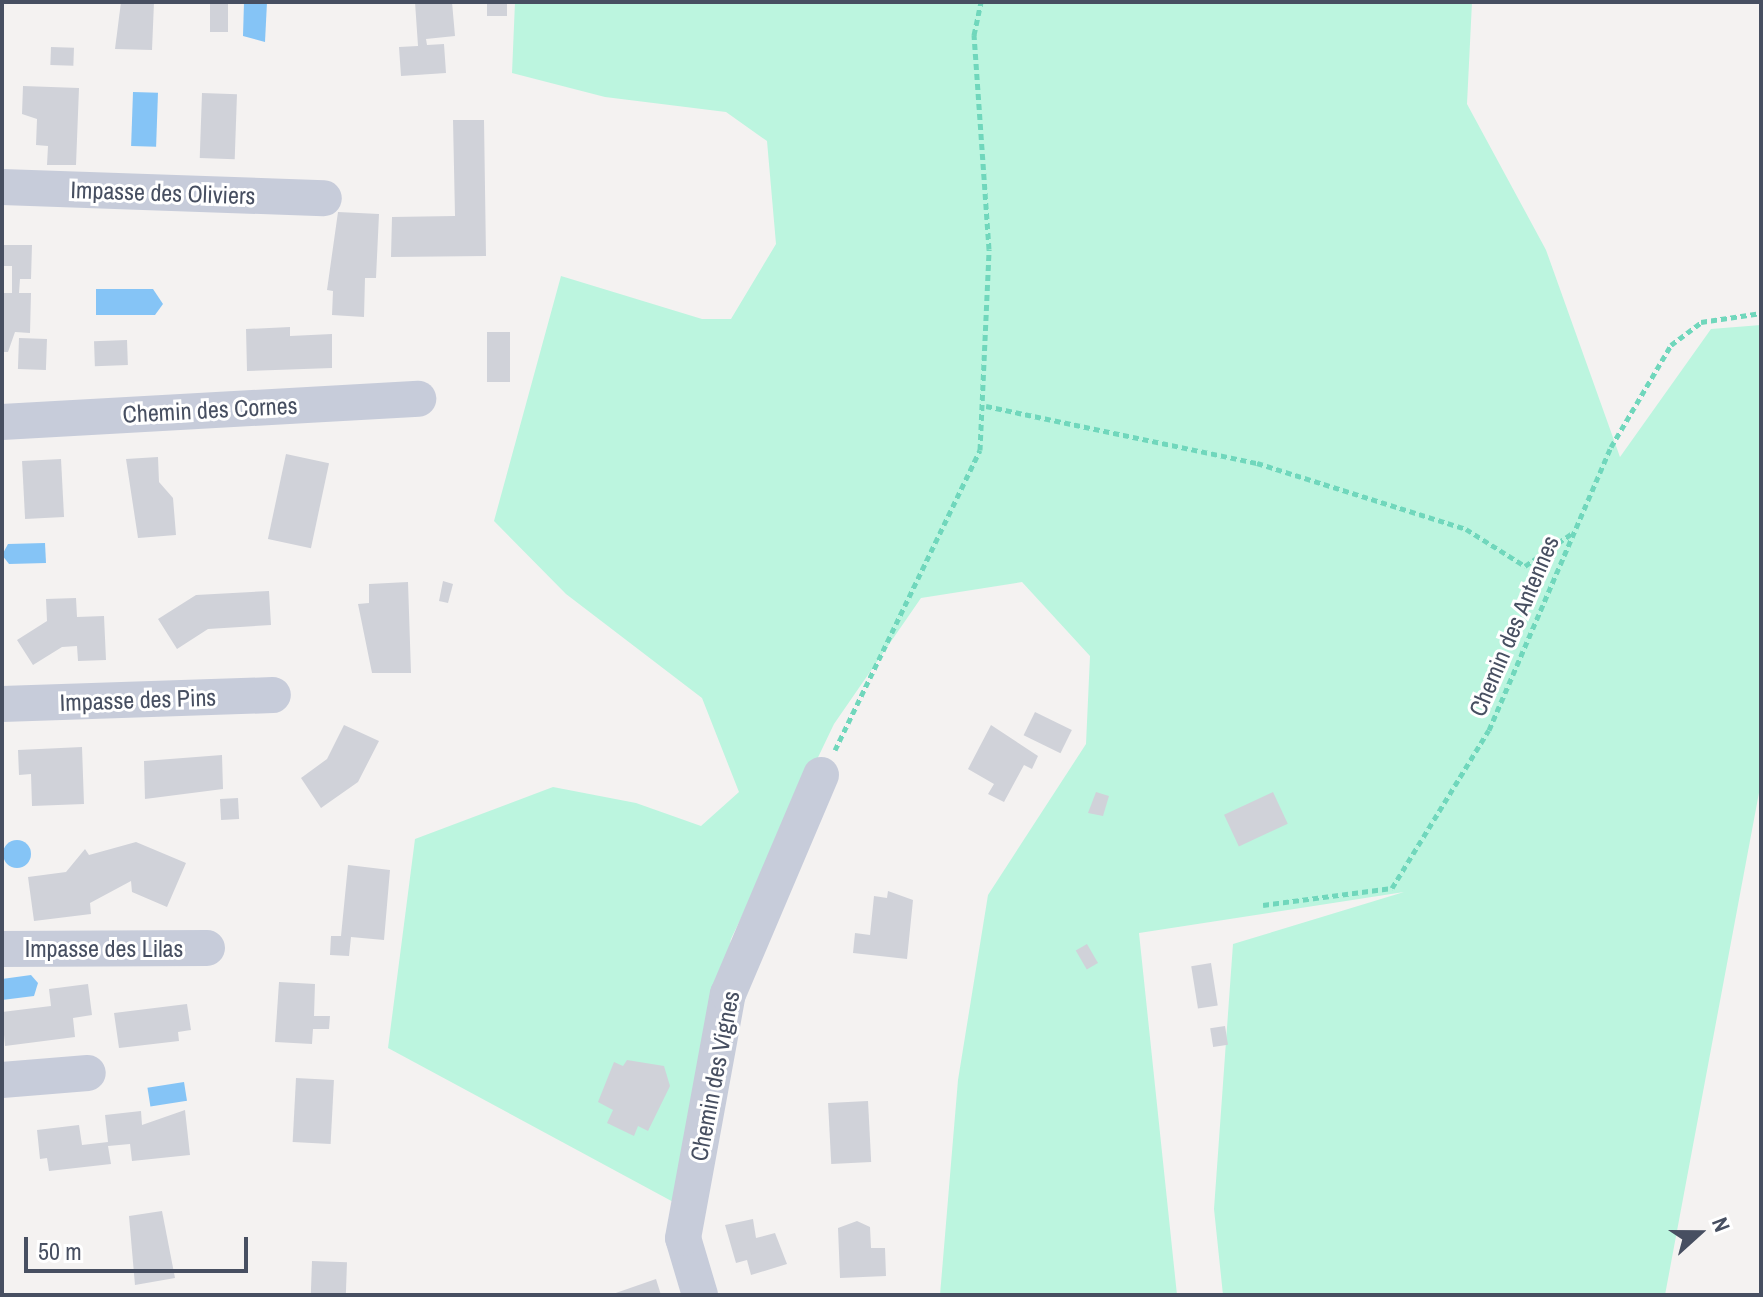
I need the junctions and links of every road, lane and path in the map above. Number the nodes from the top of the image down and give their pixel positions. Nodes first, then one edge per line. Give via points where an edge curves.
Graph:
1 (981, 2) edge
2 (2, 187) edge
3 (324, 198) dead end
4 (1761, 313) edge
5 (418, 399) dead end
6 (986, 406) junction
7 (2, 422) edge
8 (1575, 531) junction
9 (273, 695) dead end
10 (2, 704) edge
11 (821, 775) joint
12 (1263, 905) dead end
13 (207, 948) dead end
14 (2, 949) edge
15 (88, 1073) dead end
16 (2, 1080) edge
17 (700, 1295) edge

1 - 6 path via 974,35 989,249
2 - 3 street, Impasse des Oliviers
4 - 8 path, Chemin des Antennes via 1701,322 1671,345 1611,447
5 - 7 street, Chemin des Cornes
6 - 8 path via 1283,471 1466,529 1525,566
6 - 11 path via 980,450 936,554
8 - 12 path, Chemin des Antennes via 1489,730 1392,888
9 - 10 street, Impasse des Pins
11 - 17 street, Chemin des Vignes via 728,994 683,1238
13 - 14 street, Impasse des Lilas
15 - 16 street

